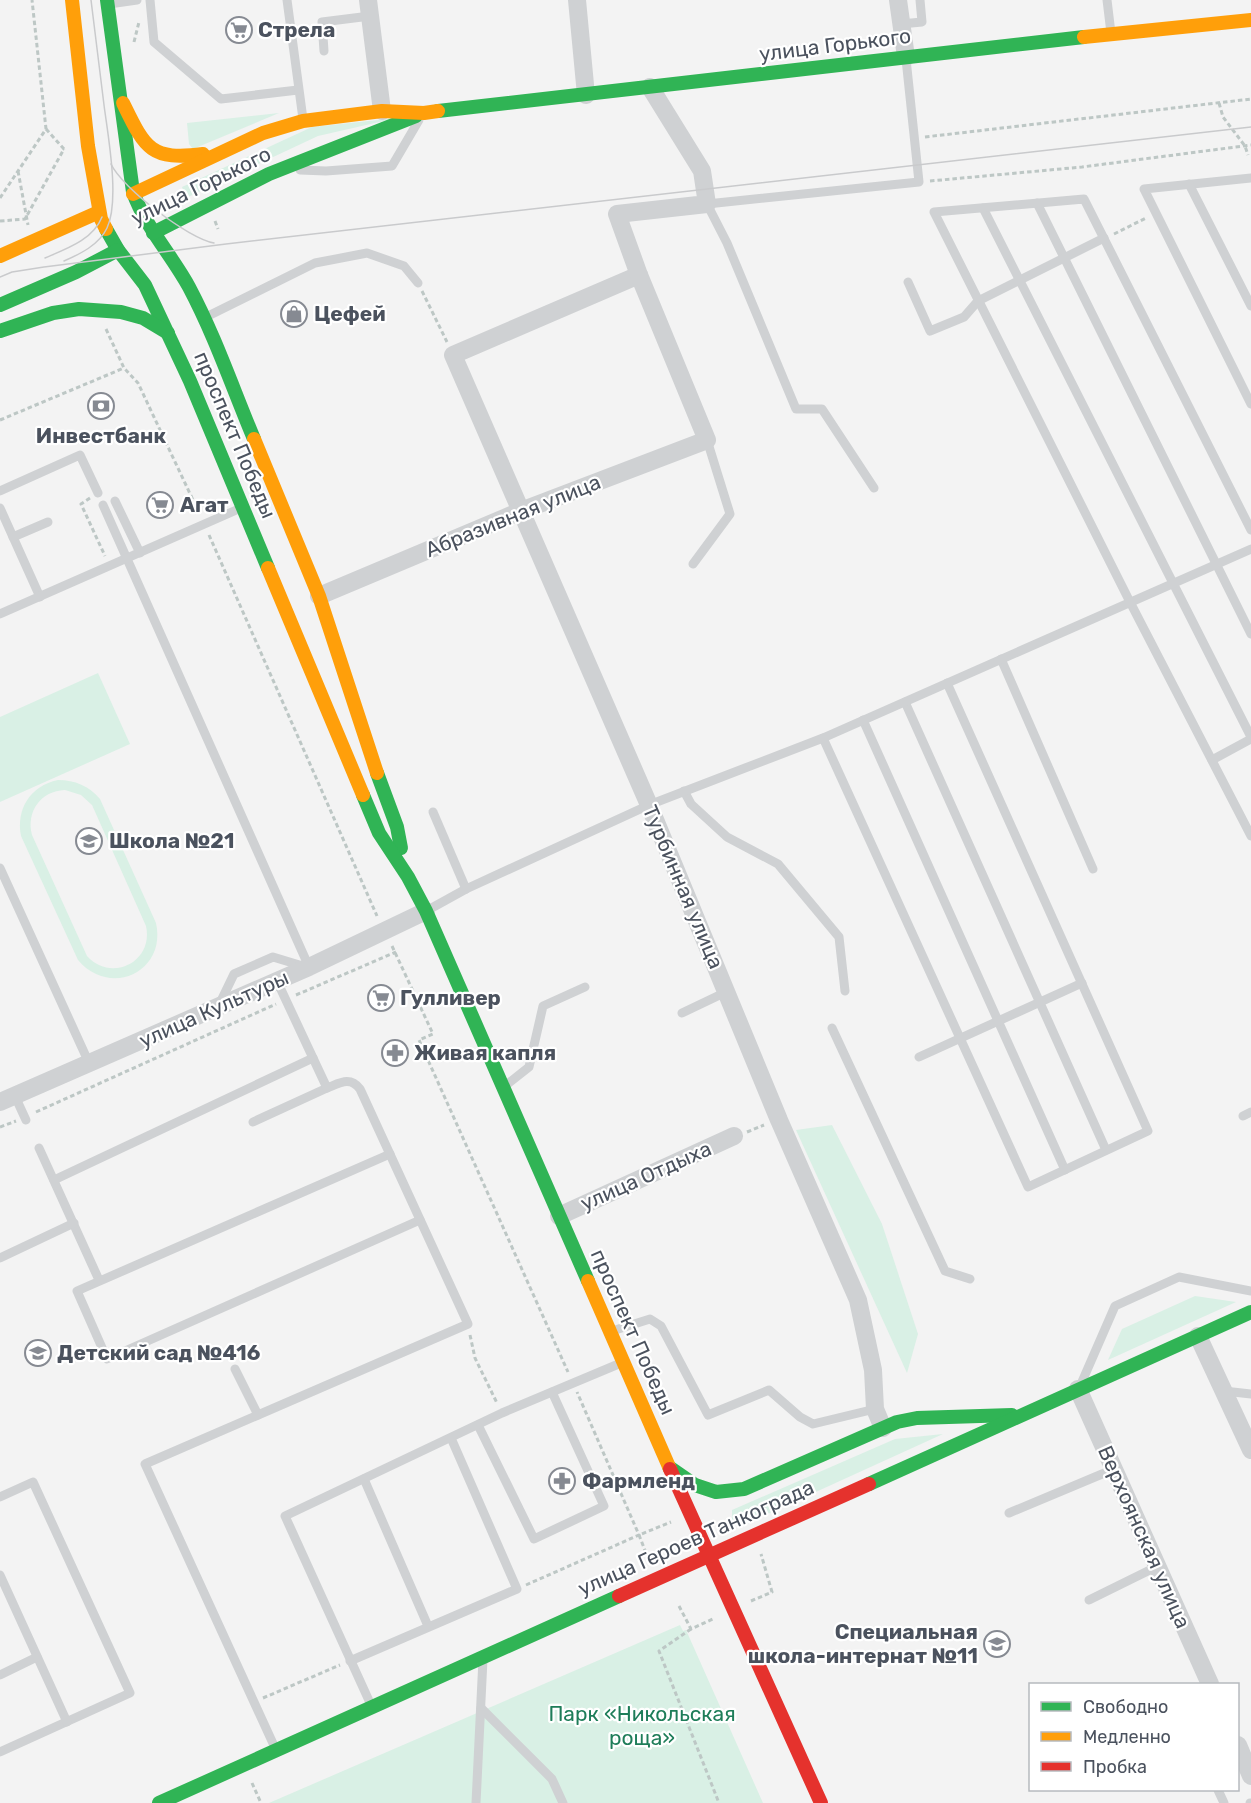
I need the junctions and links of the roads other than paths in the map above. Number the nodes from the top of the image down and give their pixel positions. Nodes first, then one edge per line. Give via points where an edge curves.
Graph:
1 (72, 0) edge
2 (137, 0) edge
3 (150, 0) edge
4 (286, 0) edge
5 (577, 0) edge
6 (898, 0) edge
7 (920, 0) edge
8 (1107, 0) edge
9 (107, 2) edge
10 (369, 8) edge
11 (1251, 20) edge
12 (902, 24) junction
13 (1111, 33) junction
14 (324, 51) dead end
15 (906, 57) junction
16 (650, 87) junction
17 (298, 90) junction
18 (586, 95) junction
19 (119, 97) junction
20 (382, 111) junction
21 (424, 113) junction
22 (303, 121) junction
23 (226, 150) junction
24 (280, 170) junction
25 (1251, 178) edge
26 (1189, 184) junction
27 (123, 200) junction
28 (1037, 203) junction
29 (707, 204) junction
30 (983, 208) junction
31 (99, 212) junction
32 (149, 236) junction
33 (1104, 238) junction
34 (122, 248) junction
35 (0, 256) edge
36 (1064, 258) junction
37 (639, 275) junction
38 (1019, 281) junction
39 (908, 282) dead end
40 (418, 283) road end
41 (978, 301) junction
42 (0, 305) edge
43 (1251, 306) edge
44 (204, 318) junction
45 (0, 331) edge
46 (168, 333) junction
47 (1251, 404) edge
48 (707, 440) junction
49 (874, 488) dead end
50 (0, 491) edge
51 (98, 493) road end
52 (115, 501) dead end
53 (103, 505) dead end
54 (244, 507) junction
55 (0, 508) edge
56 (521, 511) junction
57 (48, 522) dead end
58 (1251, 530) edge
59 (13, 537) junction
60 (1251, 549) edge
61 (140, 553) junction
62 (127, 559) junction
63 (693, 564) dead end
64 (1216, 564) junction
65 (1174, 583) junction
66 (319, 596) junction
67 (40, 597) junction
68 (1130, 602) junction
69 (0, 614) edge
70 (1251, 634) edge
71 (1001, 659) junction
72 (947, 683) junction
73 (905, 702) junction
74 (863, 720) junction
75 (823, 738) junction
76 (1251, 738) edge
77 (1212, 760) junction
78 (684, 791) junction
79 (649, 805) junction
80 (433, 812) dead end
81 (1251, 836) edge
82 (0, 868) edge
83 (1093, 869) dead end
84 (408, 877) junction
85 (466, 889) junction
86 (426, 911) junction
87 (309, 967) junction
88 (277, 981) junction
89 (1082, 983) junction
90 (585, 987) dead end
91 (845, 991) dead end
92 (726, 992) junction
93 (1040, 1002) junction
94 (218, 1007) junction
95 (682, 1013) dead end
96 (998, 1021) junction
97 (832, 1028) dead end
98 (960, 1038) junction
99 (919, 1057) dead end
100 (313, 1058) junction
101 (89, 1063) junction
102 (327, 1088) junction
103 (503, 1088) junction
104 (8, 1099) edge
105 (26, 1118) road end
106 (253, 1122) dead end
107 (734, 1136) road end
108 (39, 1148) dead end
109 (1106, 1150) junction
110 (390, 1154) junction
111 (1065, 1170) junction
112 (54, 1180) junction
113 (559, 1216) junction
114 (420, 1220) junction
115 (74, 1223) junction
116 (0, 1258) edge
117 (970, 1279) dead end
118 (99, 1280) junction
119 (1251, 1291) edge
120 (1251, 1312) edge
121 (610, 1332) junction
122 (1198, 1336) junction
123 (623, 1362) junction
124 (235, 1368) dead end
125 (1078, 1389) junction
126 (1224, 1391) junction
127 (552, 1392) junction
128 (1251, 1394) edge
129 (875, 1409) junction
130 (1023, 1414) junction
131 (258, 1415) junction
132 (478, 1425) junction
133 (884, 1428) junction
134 (451, 1438) junction
135 (1251, 1450) edge
136 (669, 1467) junction
137 (1114, 1469) junction
138 (364, 1479) junction
139 (0, 1497) edge
140 (1009, 1513) dead end
141 (709, 1555) junction
142 (1158, 1566) junction
143 (0, 1575) edge
144 (10, 1598) junction
145 (1089, 1600) dead end
146 (0, 1602) edge
147 (428, 1626) junction
148 (37, 1657) junction
149 (483, 1657) junction
150 (350, 1661) junction
151 (0, 1675) edge
152 (1210, 1683) edge
153 (372, 1707) junction
154 (481, 1708) junction
155 (66, 1722) junction
156 (1239, 1747) edge
157 (276, 1750) junction
158 (0, 1752) edge
159 (1251, 1776) edge
160 (159, 1803) edge
161 (476, 1803) edge
162 (563, 1803) edge
163 (821, 1803) edge

1 - 31 main road, проспект Победы
2 - 9 lane
3 - 17 lane via 154,42 221,99
4 - 17 lane
5 - 18 street
6 - 12 street
7 - 12 lane via 922,22
8 - 13 lane
9 - 19 main road, проспект Победы
10 - 14 lane via 322,22
10 - 20 street
11 - 13 main road, улица Горького
12 - 15 street
13 - 15 main road, улица Горького
15 - 16 main road, улица Горького
15 - 29 lane via 920,182
16 - 18 main road, улица Горького
16 - 29 street via 702,171
17 - 22 lane
18 - 21 main road, улица Горького
19 - 23 main road, улица Горького via 141,139 156,153 178,158
19 - 27 main road, проспект Победы
20 - 21 main road, улица Горького
20 - 22 main road, улица Горького
21 - 24 main road, улица Горького
21 - 24 lane via 392,166
22 - 23 main road, улица Горького via 264,132
23 - 27 main road, улица Горького
24 - 32 main road, улица Горького
25 - 26 lane
26 - 43 lane
26 - 47 lane via 1144,189
27 - 31 main road, улица Горького
27 - 32 main road, проспект Победы
28 - 30 lane
28 - 33 lane via 1084,199
28 - 36 lane
29 - 37 street via 617,214
29 - 49 lane via 796,409 822,409
30 - 38 lane
30 - 41 lane via 934,212
31 - 34 main road, проспект Победы
31 - 35 main road, улица Горького
32 - 44 main road, проспект Победы via 182,275
33 - 36 lane
33 - 58 lane
34 - 42 main road, улица Горького via 76,273
34 - 46 main road, проспект Победы
36 - 38 lane
36 - 64 lane
37 - 48 street
37 - 56 street, Турбинная улица via 453,355
38 - 41 lane
38 - 65 lane
39 - 41 lane via 930,331 964,317
40 - 44 lane via 404,266 367,253 315,263
41 - 68 lane
44 - 66 main road, проспект Победы
45 - 46 main road via 53,312 97,309 143,318
46 - 54 main road, проспект Победы
48 - 56 street, Абразивная улица
48 - 63 lane via 730,514
50 - 51 lane via 80,455
52 - 61 lane
53 - 62 lane
54 - 61 lane
54 - 84 main road, проспект Победы via 379,833
55 - 59 lane
56 - 66 street, Абразивная улица
56 - 79 street, Турбинная улица
57 - 59 lane
59 - 67 lane
60 - 64 lane
61 - 62 lane
62 - 67 lane
62 - 87 lane
64 - 65 lane
64 - 70 lane
65 - 68 lane
65 - 76 lane
66 - 84 main road, проспект Победы via 397,827
67 - 69 lane
68 - 71 lane
68 - 77 lane
71 - 72 lane
71 - 83 lane
72 - 73 lane
72 - 89 lane
73 - 74 lane
73 - 93 lane
74 - 75 lane
74 - 96 lane
75 - 78 lane
75 - 98 lane
76 - 77 lane
77 - 81 lane
78 - 79 lane
78 - 91 lane via 691,804 727,837 778,864 839,937
79 - 85 lane
79 - 92 street, Турбинная улица
80 - 85 lane
82 - 101 lane
84 - 86 main road, проспект Победы
85 - 86 lane
86 - 87 street, улица Культуры
86 - 103 main road, проспект Победы
87 - 88 street, улица Культуры
87 - 94 lane via 273,957 234,974
88 - 94 street, улица Культуры
88 - 100 lane
89 - 93 lane
89 - 109 lane via 1148,1131
90 - 103 lane via 543,1006 529,1067
92 - 95 lane
92 - 129 street, Турбинная улица via 858,1300 873,1370
93 - 96 lane
93 - 109 lane
94 - 101 street, улица Культуры
96 - 98 lane
96 - 111 lane
97 - 117 lane via 945,1271
98 - 99 lane
98 - 111 lane via 1028,1187
100 - 102 lane
100 - 112 lane
101 - 104 street, улица Культуры
102 - 106 lane
102 - 110 lane via 344,1081 358,1085
103 - 113 main road, проспект Победы
104 - 105 lane
107 - 113 street, улица Отдыха
108 - 112 lane
109 - 111 lane
110 - 114 lane
110 - 118 lane
112 - 115 lane
113 - 121 main road, проспект Победы
114 - 118 lane via 107,1359 77,1291
114 - 131 lane via 468,1324
115 - 116 lane
115 - 118 lane
119 - 125 lane via 1179,1277 1115,1306
120 - 122 main road, улица Героев Танкограда
121 - 123 main road, проспект Победы
121 - 129 lane via 650,1319 661,1326 708,1415 769,1390 813,1424
122 - 125 main road, улица Героев Танкограда
122 - 126 street
123 - 127 lane
123 - 136 main road, проспект Победы
124 - 131 lane
125 - 130 main road, улица Героев Танкограда
125 - 137 street, Верхоянская улица
126 - 128 lane
126 - 135 street
127 - 132 lane
127 - 132 lane via 604,1506 534,1539
129 - 133 street, Турбинная улица
130 - 133 main road via 917,1418
130 - 141 main road, улица Героев Танкограда
131 - 157 lane via 145,1464
132 - 134 lane
133 - 136 main road via 744,1489 717,1492 695,1485
134 - 138 lane
134 - 147 lane via 517,1589
136 - 141 main road, проспект Победы
137 - 140 lane
137 - 142 street, Верхоянская улица
138 - 147 lane
138 - 150 lane via 285,1516
139 - 155 lane via 33,1482 130,1693
141 - 149 main road, улица Героев Танкограда
141 - 163 main road, проспект Победы
142 - 145 lane
142 - 152 street, Верхоянская улица
143 - 144 lane
144 - 146 lane
144 - 148 lane
147 - 150 lane
148 - 151 lane
148 - 155 lane
149 - 153 main road, улица Героев Танкограда
149 - 154 lane
150 - 153 lane
153 - 157 main road, улица Героев Танкограда
154 - 161 lane
154 - 162 lane via 552,1779
155 - 158 lane
156 - 159 street
157 - 160 main road, улица Героев Танкограда via 188,1794

